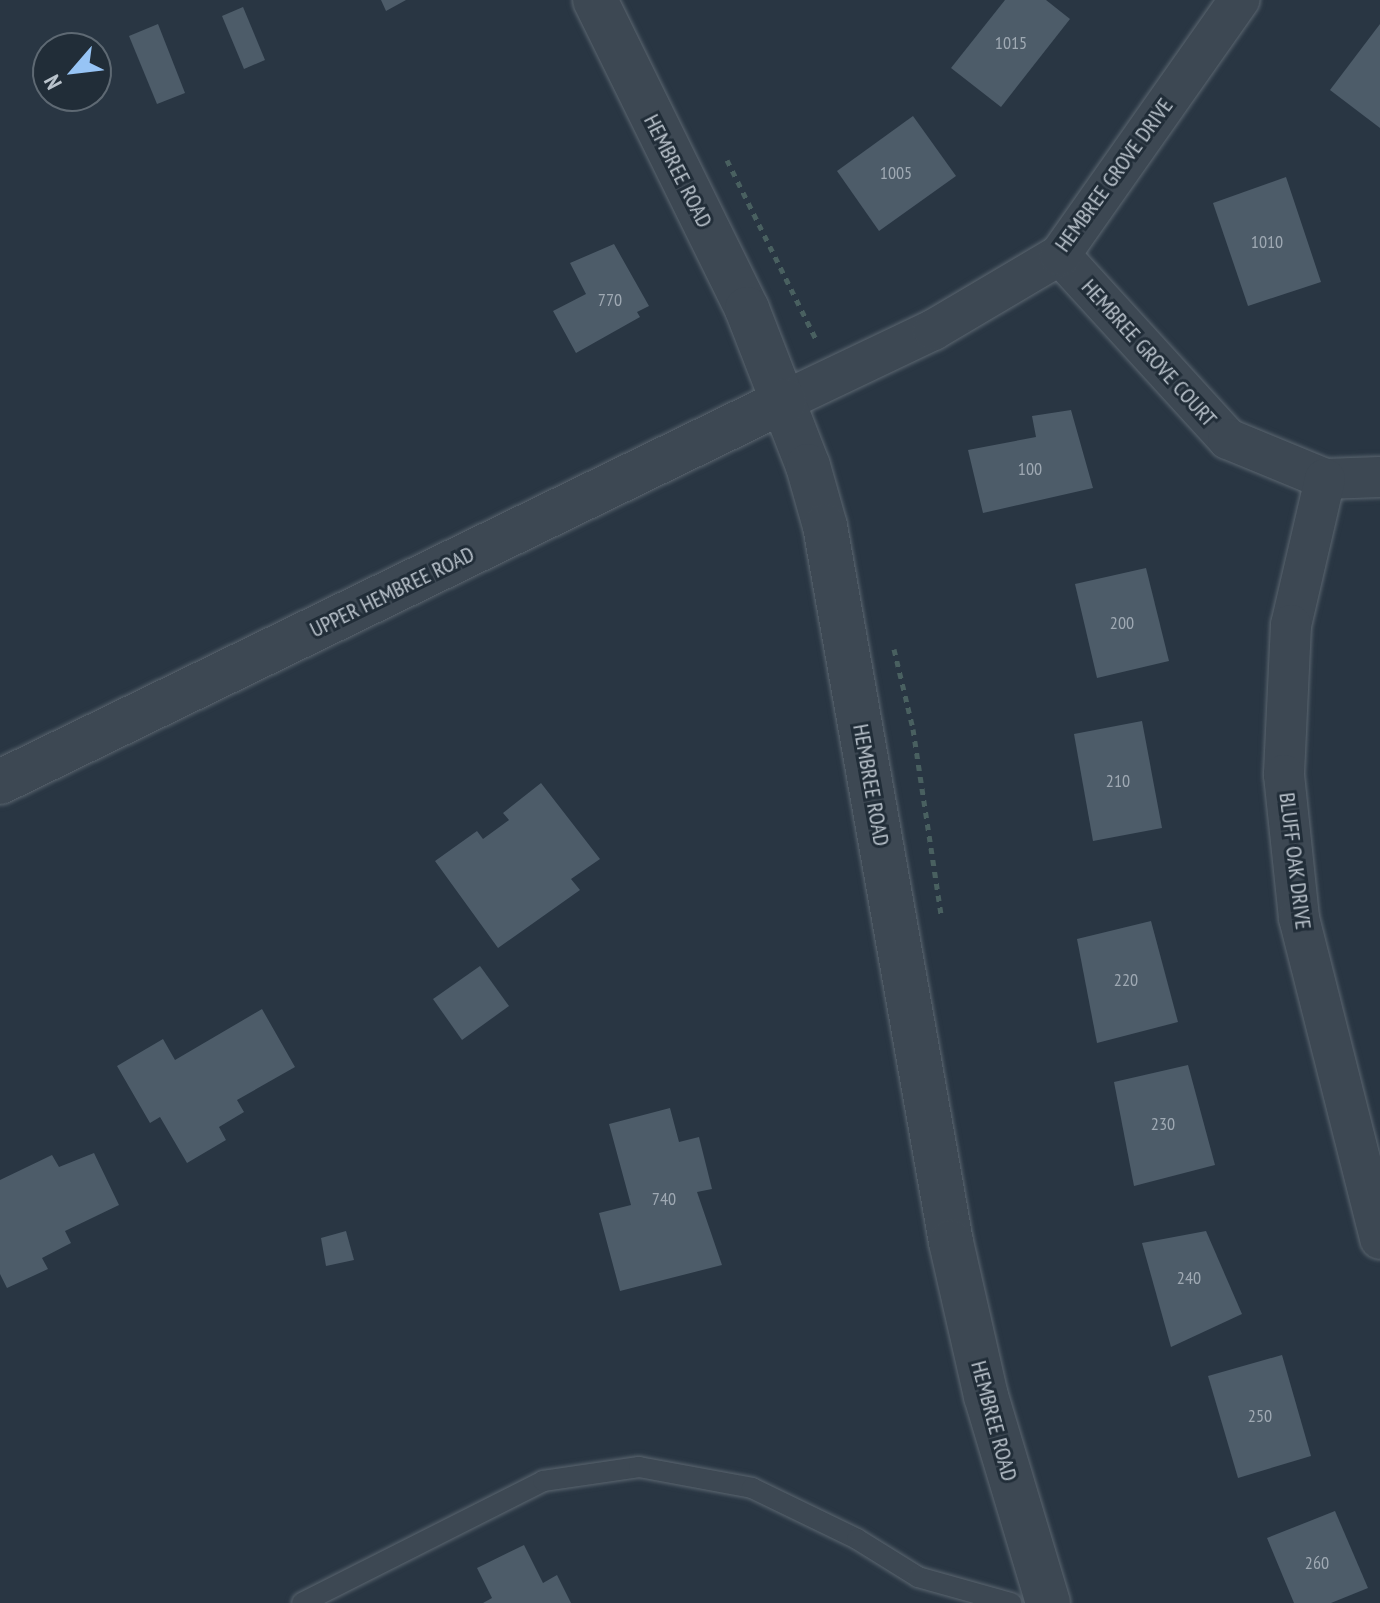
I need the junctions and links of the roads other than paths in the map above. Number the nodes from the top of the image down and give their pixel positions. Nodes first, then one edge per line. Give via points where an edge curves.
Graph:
1 (595, 0) edge
2 (1239, 0) edge
3 (1060, 255) junction
4 (784, 401) junction
5 (1380, 477) edge
6 (1325, 479) junction
7 (0, 782) edge
8 (1380, 1239) edge
9 (302, 1603) edge
10 (1011, 1603) edge
11 (1048, 1603) edge

1 - 4 street, HEMBREE ROAD via 747,309
2 - 3 street, HEMBREE GROVE DRIVE
3 - 4 street, HEMBREE GROVE DRIVE via 933,330
3 - 6 street, HEMBREE GROVE COURT via 1228,439
4 - 7 street, UPPER HEMBREE ROAD
4 - 11 street, HEMBREE ROAD via 825,526 951,1242 990,1410
5 - 6 street, HEMBREE GROVE COURT
6 - 8 street, BLUFF OAK DRIVE via 1291,625 1284,775 1299,918
9 - 10 lane via 543,1481 639,1467 752,1488 857,1539 918,1577

